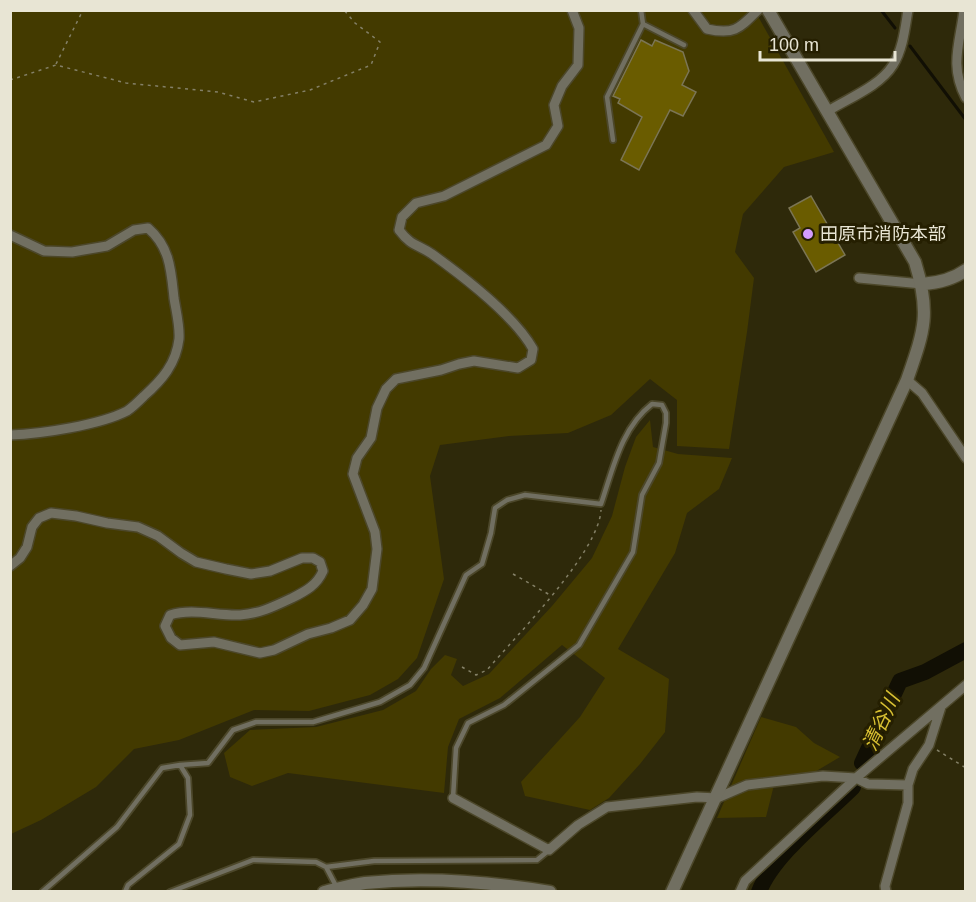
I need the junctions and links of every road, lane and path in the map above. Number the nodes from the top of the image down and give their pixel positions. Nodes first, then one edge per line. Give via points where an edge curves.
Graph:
1 (83, 10) edge
2 (344, 10) edge
3 (572, 10) edge
4 (641, 10) edge
5 (693, 10) edge
6 (758, 10) edge
7 (768, 10) edge
8 (908, 10) edge
9 (964, 10) edge
10 (643, 24) junction
11 (684, 45) dead end
12 (56, 65) junction
13 (10, 80) edge
14 (966, 98) edge
15 (828, 111) junction
16 (613, 140) dead end
17 (10, 235) edge
18 (966, 270) edge
19 (860, 278) dead end
20 (922, 284) junction
21 (907, 380) junction
22 (10, 435) edge
23 (966, 458) edge
24 (601, 504) junction
25 (10, 566) edge
26 (513, 574) dead end
27 (551, 596) junction
28 (462, 667) dead end
29 (966, 685) edge
30 (941, 706) junction
31 (929, 745) junction
32 (180, 765) junction
33 (966, 768) edge
34 (856, 778) junction
35 (909, 785) junction
36 (453, 798) joint
37 (717, 798) junction
38 (549, 850) junction
39 (326, 867) junction
40 (330, 890) edge
41 (42, 891) edge
42 (125, 891) edge
43 (170, 891) edge
44 (550, 891) edge
45 (672, 891) edge
46 (740, 891) edge
47 (886, 891) edge

1 - 12 path
2 - 12 path via 380,42 371,65 310,90 254,102 218,92 126,83
3 - 25 street via 579,28 579,65 562,86 554,105 558,126 546,145 444,196 416,203 402,217 399,230 409,243 430,253 489,300 525,334 533,349 531,360 518,368 474,361 396,379 386,389 377,408 371,438 357,458 353,474 372,521 377,549 372,589 350,620 274,650 260,652 214,642 180,645 165,626 170,615 183,611 242,615 265,610 318,582 323,571 320,562 302,558 251,574 196,562 138,527 76,516 51,513 39,518 32,527 27,547
4 - 10 lane
5 - 6 street via 707,28 725,33 744,24
7 - 15 street
8 - 15 street via 893,65 875,82
9 - 14 street via 956,57
10 - 11 lane
10 - 16 lane via 607,97
12 - 13 path
15 - 20 street via 915,262
17 - 22 street via 44,250 72,252 107,246 134,230 148,228 159,237 167,255 179,338 173,362 161,380 128,410 63,428
18 - 20 street via 938,283
19 - 20 street
20 - 21 street via 924,323
21 - 23 street via 922,393
21 - 37 street
24 - 27 path via 601,514 586,551
24 - 32 lane via 525,495 495,508 482,564 466,575 424,668 410,686 380,702 313,722 256,722 233,730 208,763
24 - 36 lane via 628,430 652,404 662,405 666,423 659,463 642,495 633,552 579,645 504,705 468,723 456,748
26 - 27 path
27 - 28 path via 487,670 476,675
29 - 30 street
30 - 31 street
30 - 34 street
31 - 33 path
31 - 35 street via 913,769
32 - 41 lane via 162,768 117,827
32 - 42 lane via 188,778 190,816 179,844
34 - 35 street via 868,784
34 - 37 street via 823,776 747,785
34 - 46 street via 745,881
35 - 47 street
36 - 38 street
37 - 38 street via 607,807
37 - 45 street
38 - 39 lane via 537,860 374,861
39 - 40 lane
39 - 43 lane via 316,862 253,860
40 - 44 street via 408,881

